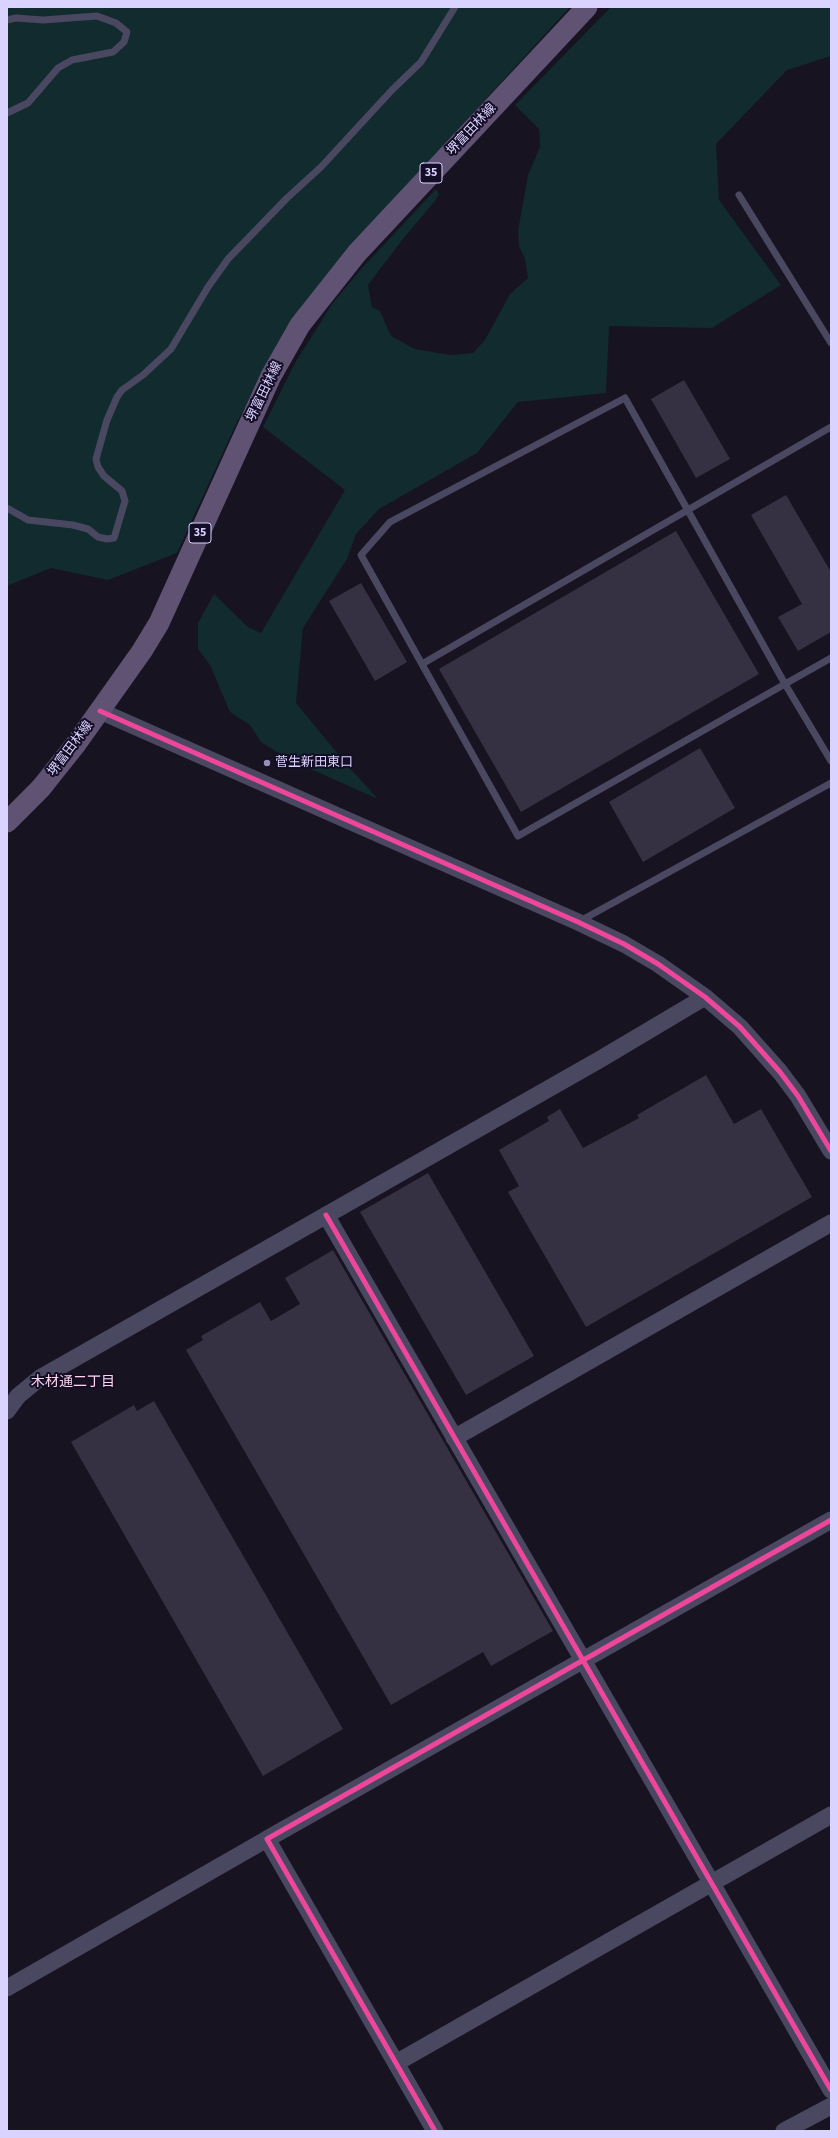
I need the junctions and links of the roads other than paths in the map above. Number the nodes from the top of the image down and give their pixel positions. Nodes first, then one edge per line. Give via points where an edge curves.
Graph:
1 (455, 7) edge
2 (587, 7) edge
3 (7, 20) edge
4 (7, 113) edge
5 (739, 195) dead end
6 (831, 343) edge
7 (831, 427) edge
8 (7, 508) edge
9 (688, 510) junction
10 (831, 658) edge
11 (422, 664) junction
12 (785, 684) junction
13 (100, 710) junction
14 (831, 761) edge
15 (831, 783) edge
16 (7, 822) edge
17 (578, 922) junction
18 (705, 997) junction
19 (831, 1151) edge
20 (326, 1216) junction
21 (831, 1223) edge
22 (7, 1411) edge
23 (454, 1438) junction
24 (831, 1520) edge
25 (583, 1661) junction
26 (831, 1815) edge
27 (268, 1839) junction
28 (711, 1884) junction
29 (7, 1988) edge
30 (396, 2063) junction
31 (831, 2090) edge
32 (831, 2106) edge
33 (435, 2131) edge
34 (784, 2131) edge

1 - 8 lane via 421,62 232,255 208,287 171,349 117,397 107,420 96,459 104,476 122,491 125,501 114,538 98,537 88,529 73,525 28,520
2 - 13 main road, 堺富田林線 / 35 via 357,253 300,325 271,376 159,623
3 - 4 lane via 97,16 116,23 127,32 124,42 113,52 72,60 58,68 28,103
5 - 6 lane
7 - 9 lane
9 - 11 lane
9 - 11 lane via 624,398 390,522 361,555
9 - 12 lane
10 - 12 lane
11 - 12 lane via 518,836
12 - 14 lane
13 - 16 main road, 堺富田林線 / 35 via 40,788
13 - 17 street
15 - 17 lane
17 - 18 street via 658,964
18 - 19 street via 740,1026 780,1072 813,1119
18 - 20 street
20 - 22 street via 40,1378 18,1396
20 - 23 street
21 - 23 street
23 - 25 street
24 - 25 street
25 - 27 street
25 - 28 street
26 - 28 street
27 - 29 street
27 - 30 street
28 - 30 street
28 - 31 street
30 - 33 street
32 - 34 street

